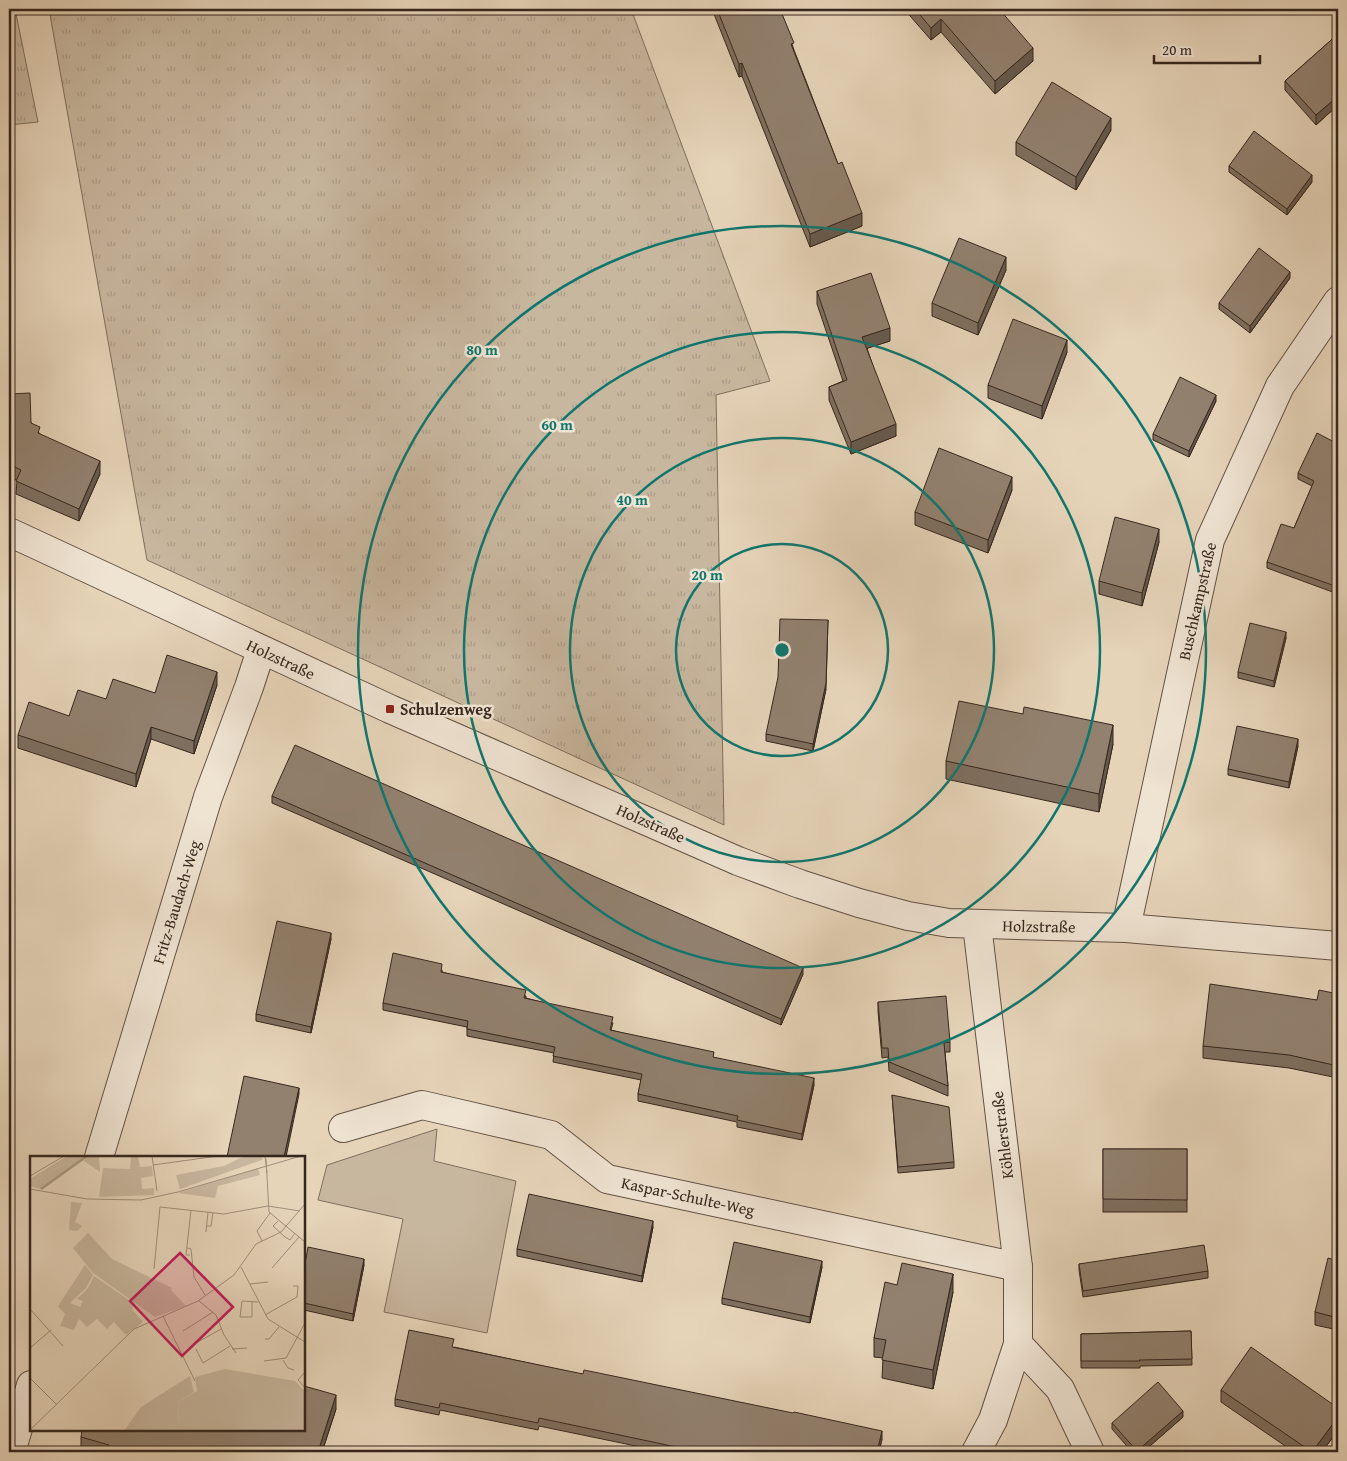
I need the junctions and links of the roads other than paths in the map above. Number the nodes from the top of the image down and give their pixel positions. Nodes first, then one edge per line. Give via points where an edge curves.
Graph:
1 (1338, 301) edge
2 (9, 532) edge
3 (261, 650) junction
4 (977, 925) junction
5 (1126, 928) junction
6 (1338, 946) edge
7 (343, 1128) dead end
8 (100, 1156) edge
9 (1018, 1267) junction
10 (1018, 1344) junction
11 (30, 1388) edge
12 (11, 1452) edge
13 (976, 1452) edge
14 (1090, 1452) edge

1 - 5 street, Buschkampstraße via 1280,386 1210,540
2 - 3 street, Holzstraße
3 - 4 street, Holzstraße via 738,861 888,911 948,923
3 - 8 street, Fritz-Baudach-Weg via 208,797
4 - 5 street, Holzstraße
4 - 9 street, Köhlerstraße
5 - 6 street, Holzstraße
7 - 9 street, Kaspar-Schulte-Weg via 422,1105 551,1135 607,1179
9 - 10 street, Köhlerstraße
10 - 13 street, Köhlerstraße via 993,1420
10 - 14 street via 1060,1389
11 - 12 street

